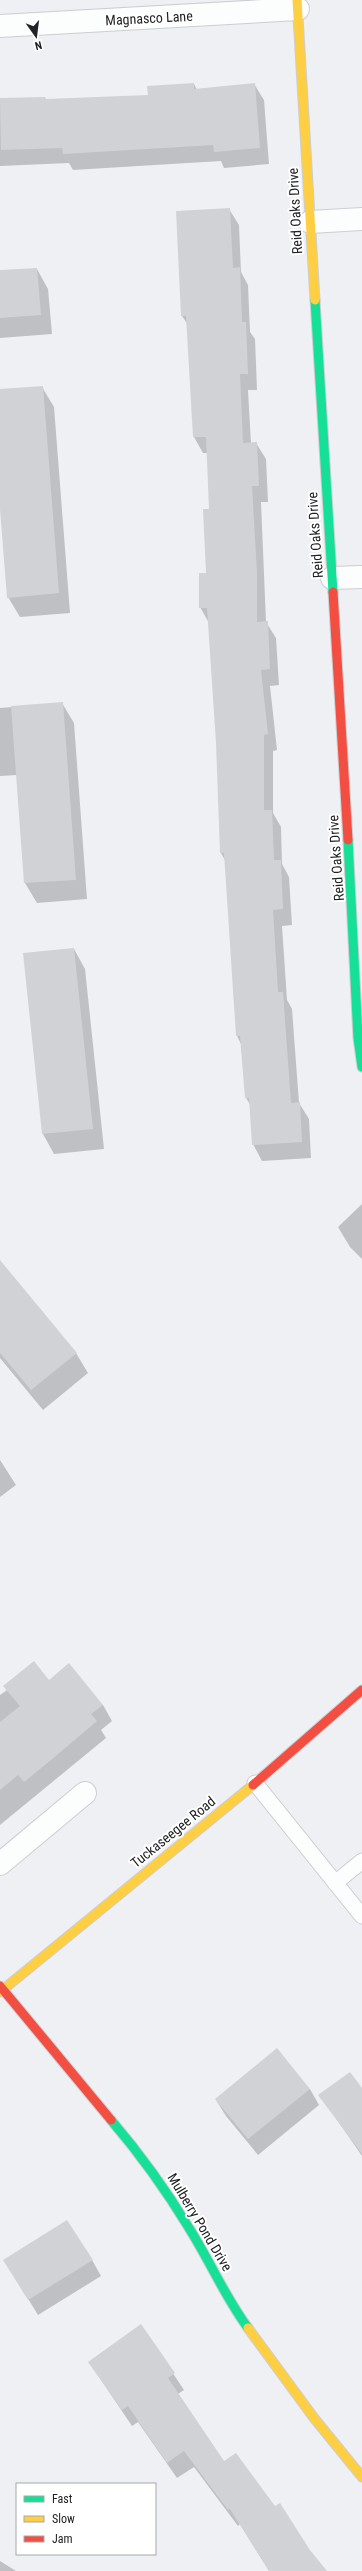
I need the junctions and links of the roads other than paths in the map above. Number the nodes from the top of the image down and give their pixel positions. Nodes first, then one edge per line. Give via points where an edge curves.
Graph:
1 (298, 4) edge
2 (0, 26) edge
3 (362, 219) edge
4 (310, 222) junction
5 (362, 577) edge
6 (332, 578) junction
7 (362, 1067) edge
8 (362, 1690) edge
9 (255, 1782) junction
10 (85, 1793) dead end
11 (362, 1861) edge
12 (0, 1864) edge
13 (334, 1883) junction
14 (362, 1916) edge
15 (1, 1989) edge
16 (362, 2477) edge

1 - 2 street, Magnasco Lane
1 - 4 street, Reid Oaks Drive
3 - 4 street
4 - 6 street, Reid Oaks Drive
5 - 6 street
6 - 7 street, Reid Oaks Drive via 356,963 358,1038
8 - 9 street, Tuckaseegee Road
9 - 13 lane
9 - 15 street, Tuckaseegee Road
10 - 12 street
11 - 13 lane
13 - 14 lane
15 - 16 street, Mulberry Pond Drive via 150,2166 190,2229 234,2309 314,2418

